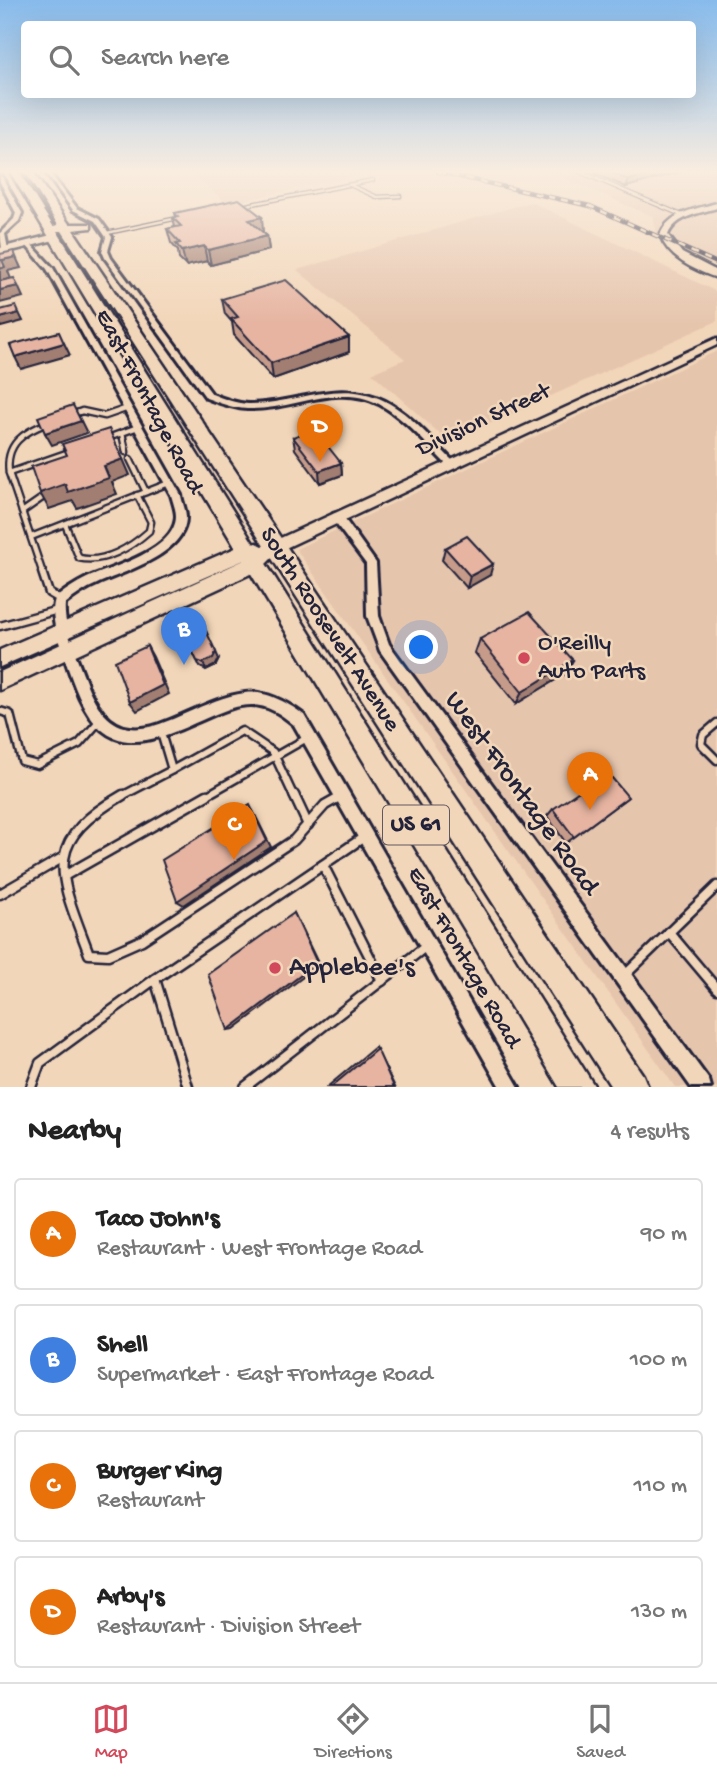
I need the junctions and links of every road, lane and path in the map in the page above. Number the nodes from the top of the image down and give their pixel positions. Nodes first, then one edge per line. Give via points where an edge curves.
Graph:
1 (99, 222) edge
2 (14, 223) edge
3 (48, 223) edge
4 (57, 223) edge
5 (97, 223) edge
6 (97, 223) edge
7 (155, 223) edge
8 (673, 223) edge
9 (87, 226) junction
10 (107, 233) junction
11 (64, 236) junction
12 (28, 244) junction
13 (3, 250) edge
14 (89, 263) junction
15 (717, 275) edge
16 (717, 341) edge
17 (128, 408) junction
18 (70, 415) edge
19 (58, 419) edge
20 (138, 427) junction
21 (122, 433) junction
22 (100, 441) edge
23 (78, 449) edge
24 (126, 452) dead end
25 (56, 457) junction
26 (130, 459) dead end
27 (450, 463) junction
28 (59, 465) edge
29 (9, 473) junction
30 (169, 483) junction
31 (146, 492) junction
32 (137, 495) junction
33 (45, 496) edge
34 (22, 512) junction
35 (337, 517) junction
36 (65, 524) junction
37 (31, 537) junction
38 (258, 553) junction
39 (59, 605) junction
40 (0, 626) edge
41 (62, 630) junction
42 (69, 650) junction
43 (0, 659) edge
44 (0, 681) edge
45 (0, 710) edge
46 (101, 719) junction
47 (717, 723) edge
48 (161, 733) junction
49 (310, 736) junction
50 (275, 757) junction
51 (717, 760) edge
52 (172, 771) junction
53 (343, 794) junction
54 (308, 825) junction
55 (367, 835) junction
56 (62, 858) junction
57 (323, 865) junction
58 (66, 875) junction
59 (717, 886) edge
60 (0, 894) edge
61 (670, 932) junction
62 (428, 944) junction
63 (622, 978) junction
64 (155, 979) junction
65 (382, 981) junction
66 (717, 989) edge
67 (31, 1087) edge
68 (188, 1087) edge
69 (245, 1087) edge
70 (510, 1087) edge
71 (578, 1087) edge
72 (631, 1087) edge
73 (702, 1087) edge

1 - 10 street
2 - 13 street via 2,234
3 - 11 highway, South Roosevelt Avenue / US 61
4 - 11 highway, South Roosevelt Avenue / US 61
5 - 11 highway
6 - 9 highway
7 - 10 lane
8 - 15 street via 664,235 666,243 681,257
9 - 11 highway
9 - 11 highway
10 - 27 street via 108,258 209,396 232,405 258,407 331,392 363,395 394,411
11 - 12 street
11 - 14 highway, South Roosevelt Avenue / US 61
11 - 14 highway
11 - 38 highway, South Roosevelt Avenue / US 61
12 - 13 street
12 - 17 street, East Frontage Road via 50,268
14 - 38 highway, South Roosevelt Avenue / US 61
16 - 27 street, Division Street
17 - 18 lane via 105,416 82,411
17 - 20 street, East Frontage Road
19 - 29 lane via 35,427 13,443 6,460
20 - 21 lane
20 - 30 street, East Frontage Road
21 - 22 lane
21 - 24 lane
23 - 25 lane
25 - 28 lane
25 - 29 lane
26 - 31 lane
27 - 35 street, Division Street
29 - 34 lane
30 - 31 lane
30 - 39 street, East Frontage Road via 182,512 173,538 152,555 85,585
31 - 32 lane
32 - 36 lane
32 - 36 lane via 151,522 149,531 132,544 85,561 79,558
33 - 34 lane
34 - 37 lane
35 - 38 street, Division Street
35 - 63 street, West Frontage Road via 371,563 373,616 384,647
36 - 37 lane
37 - 39 lane via 49,593
38 - 41 street, Division Street
38 - 42 street, Division Street
38 - 71 highway, South Roosevelt Avenue / US 61
38 - 72 highway, South Roosevelt Avenue / US 61
39 - 40 lane
39 - 41 street
41 - 42 street
41 - 43 street, Division Street
42 - 44 street, Division Street
42 - 46 street via 88,701
45 - 46 lane via 10,714 22,761 37,765 79,744
46 - 48 street, East Frontage Road via 111,728 134,735
47 - 51 lane via 703,734 701,744
48 - 49 street, East Frontage Road via 248,699 288,710
48 - 52 lane
49 - 50 lane
49 - 53 street, East Frontage Road
50 - 52 lane via 242,731
50 - 54 lane
50 - 58 lane
52 - 56 lane via 90,814 71,835
53 - 54 lane via 325,804
53 - 55 street, East Frontage Road
54 - 58 lane via 294,841 165,925 108,955 89,954 72,909
55 - 57 lane
55 - 62 street, East Frontage Road
56 - 58 lane
56 - 60 lane
57 - 64 lane
57 - 65 lane
59 - 61 lane
61 - 63 lane
61 - 66 lane
62 - 65 lane
62 - 70 street, East Frontage Road
63 - 73 street, West Frontage Road
64 - 67 lane via 40,1063
64 - 68 lane
65 - 69 lane

